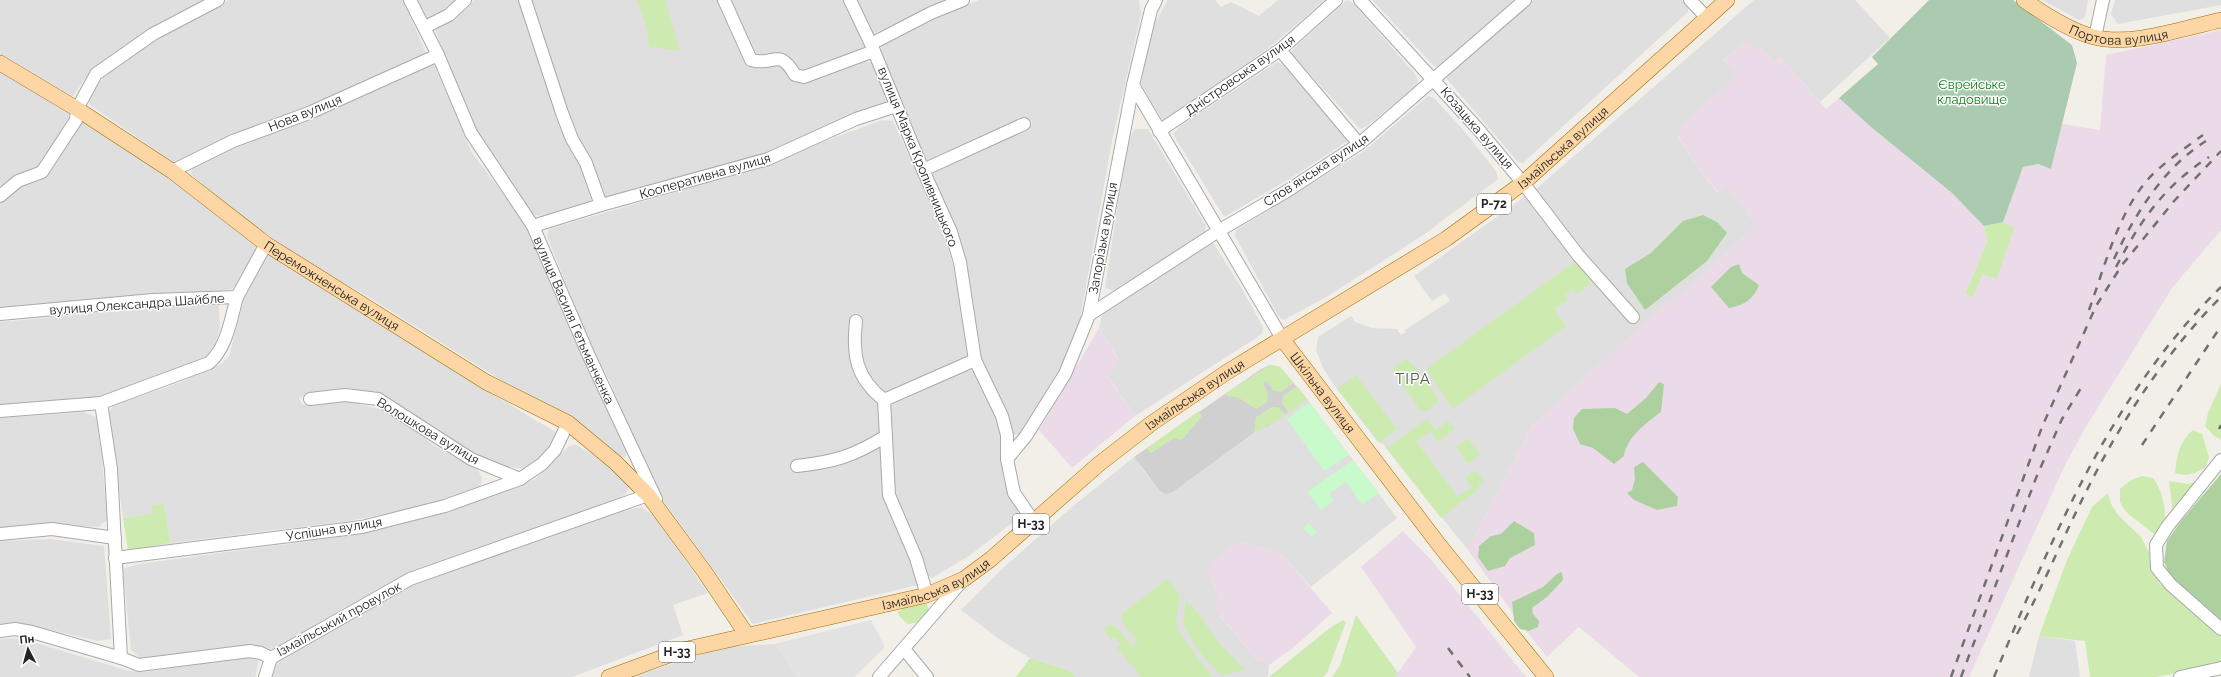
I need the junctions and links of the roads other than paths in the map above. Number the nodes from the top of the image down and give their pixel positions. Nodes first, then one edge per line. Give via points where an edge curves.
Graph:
1 (218, 0) edge
2 (410, 0) edge
3 (465, 0) edge
4 (525, 0) edge
5 (724, 0) edge
6 (850, 0) edge
7 (963, 0) edge
8 (1336, 0) edge
9 (1360, 0) edge
10 (1525, 0) edge
11 (1690, 0) edge
12 (1727, 0) edge
13 (2024, 0) edge
14 (2103, 0) edge
15 (1152, 3) edge
16 (1707, 18) junction
17 (2221, 20) edge
18 (425, 27) junction
19 (2095, 37) junction
20 (873, 47) junction
21 (1280, 50) junction
22 (438, 55) junction
23 (0, 63) edge
24 (1434, 79) junction
25 (1133, 85) junction
26 (896, 106) junction
27 (77, 109) junction
28 (1024, 124) dead end
29 (1159, 131) junction
30 (1359, 144) junction
31 (923, 170) junction
32 (172, 172) junction
33 (1523, 183) junction
34 (0, 196) edge
35 (601, 205) junction
36 (533, 226) junction
37 (1220, 230) junction
38 (266, 244) junction
39 (237, 297) junction
40 (0, 314) edge
41 (1089, 315) junction
42 (1633, 317) dead end
43 (856, 321) dead end
44 (1283, 340) junction
45 (975, 360) junction
46 (310, 399) dead end
47 (884, 400) junction
48 (101, 403) junction
49 (0, 411) edge
50 (568, 423) junction
51 (886, 436) junction
52 (1007, 459) junction
53 (2221, 460) edge
54 (797, 466) dead end
55 (520, 479) junction
56 (648, 495) junction
57 (660, 510) junction
58 (1034, 522) junction
59 (0, 534) edge
60 (115, 538) junction
61 (115, 558) junction
62 (964, 579) junction
63 (927, 595) junction
64 (2221, 630) edge
65 (0, 631) edge
66 (747, 635) junction
67 (904, 650) junction
68 (121, 658) junction
69 (271, 658) junction
70 (2221, 668) edge
71 (265, 677) edge
72 (609, 677) edge
73 (879, 677) edge
74 (927, 677) edge
75 (1546, 677) edge
76 (2180, 677) edge

1 - 27 street via 153,34 96,74
2 - 18 street, вулиця Василя Гетьманченка
3 - 18 street via 450,16
4 - 35 street via 562,114 586,164
5 - 20 street via 751,60 784,60 788,62 795,75 804,77
6 - 20 street, вулиця Марка Кропивницького
7 - 20 street via 931,13
8 - 21 street, Дністровська вулиця
9 - 24 street, Козацька вулиця
10 - 24 street, Словʼянська вулиця
11 - 16 street
12 - 16 main road, Ізмаїльська вулиця / Р-72
13 - 19 main road, Портова вулиця via 2038,10
14 - 19 street
15 - 25 street, Запорізька вулиця
16 - 33 main road, Ізмаїльська вулиця / Р-72
17 - 19 main road, Портова вулиця via 2132,39 2110,40
18 - 22 street, вулиця Василя Гетьманченка
20 - 26 street, вулиця Марка Кропивницького
21 - 29 street, Дністровська вулиця
21 - 30 street
22 - 32 street, Нова вулиця via 309,113 233,141
22 - 36 street, вулиця Василя Гетьманченка via 471,133
23 - 27 main road, Переможненська вулиця
24 - 30 street, Словʼянська вулиця
24 - 33 street, Козацька вулиця
25 - 29 street, Шкільна вулиця
25 - 41 street, Запорізька вулиця
26 - 31 street, вулиця Марка Кропивницького
26 - 35 street, Кооперативна вулиця via 856,119 768,159
27 - 32 main road, Переможненська вулиця
27 - 34 street via 76,120 42,172 18,182
28 - 31 street
29 - 37 street, Шкільна вулиця
30 - 37 street, Словʼянська вулиця via 1287,191
31 - 45 street, вулиця Марка Кропивницького via 951,232 960,262
32 - 38 main road, Переможненська вулиця
33 - 42 street, Козацька вулиця via 1578,255
33 - 44 main road, Ізмаїльська вулиця / Р-72 via 1446,240
35 - 36 street, Кооперативна вулиця
36 - 57 street, вулиця Василя Гетьманченка
37 - 41 street, Словʼянська вулиця
37 - 44 street, Шкільна вулиця
38 - 39 street, вулиця Олександра Шайбле
38 - 50 main road, Переможненська вулиця via 486,382
39 - 40 street, вулиця Олександра Шайбле via 153,300
39 - 48 street via 228,331 217,356 209,363
41 - 52 street, Запорізька вулиця via 1065,374 1026,436
43 - 47 street via 855,356 860,372 874,392
44 - 58 main road, Ізмаїльська вулиця / Н-33 via 1227,372 1152,423 1099,464
44 - 75 main road, Шкільна вулиця / Н-33 via 1436,540
45 - 47 street
45 - 52 street, вулиця Марка Кропивницького via 1002,416 1007,435
46 - 55 street, Волошкова вулиця via 345,395 378,399 471,459
47 - 51 street
48 - 49 street
48 - 60 street via 111,469
50 - 55 street, Успішна вулиця via 555,450 542,464
50 - 56 main road, Переможненська вулиця
51 - 54 street via 852,455 824,463
51 - 63 street via 889,496 916,558
52 - 58 street, вулиця Марка Кропивницького via 1014,493
53 - 64 street via 2167,527 2156,545 2157,568 2171,585
55 - 61 street, Успішна вулиця via 445,506 362,527
56 - 57 main road, Переможненська вулиця
56 - 69 street, Ізмаїльський провулок via 410,579
57 - 66 main road, вулиця Василя Гетьманченка
58 - 62 main road, Ізмаїльська вулиця / Н-33
59 - 60 street via 52,529
60 - 61 street
61 - 68 street
62 - 63 main road, Ізмаїльська вулиця / Н-33
62 - 67 street
63 - 66 main road, Ізмаїльська вулиця / Н-33
65 - 68 street, Ізмаїльський провулок via 15,629 32,632
66 - 72 main road, Ізмаїльська вулиця / Н-33 via 683,650
67 - 73 street
67 - 74 street
68 - 69 street, Ізмаїльський провулок via 139,665 250,651
69 - 71 street
70 - 76 street

